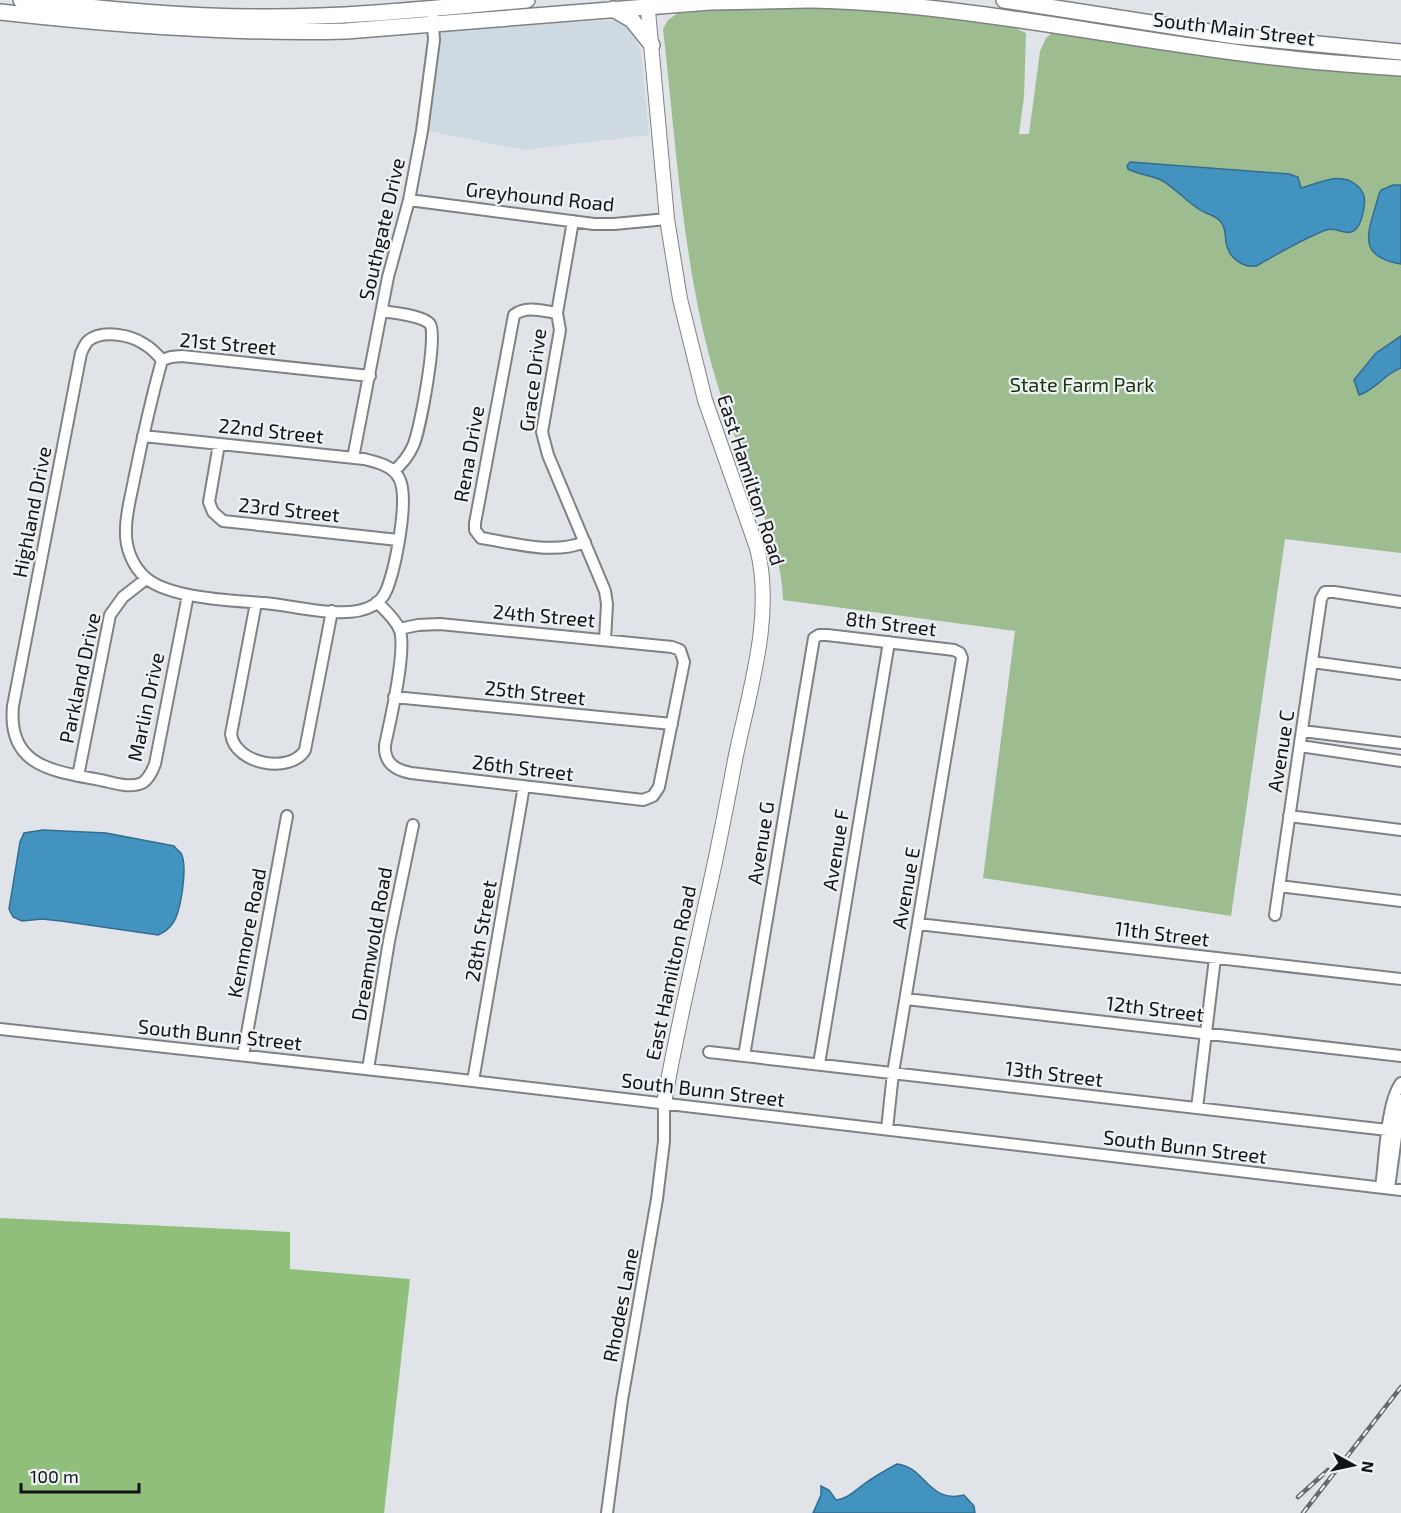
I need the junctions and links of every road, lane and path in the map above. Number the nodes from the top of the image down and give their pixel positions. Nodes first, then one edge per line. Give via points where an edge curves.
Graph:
1 (21, 0) edge
2 (527, 0) edge
3 (810, 0) edge
4 (1004, 0) edge
5 (648, 3) edge
6 (432, 8) junction
7 (613, 9) junction
8 (0, 12) edge
9 (434, 24) junction
10 (1298, 43) junction
11 (652, 45) junction
12 (1401, 52) edge
13 (1297, 59) junction
14 (1401, 68) edge
15 (409, 200) junction
16 (667, 219) junction
17 (573, 221) junction
18 (382, 311) junction
19 (557, 313) junction
20 (92, 339) joint
21 (162, 360) junction
22 (370, 376) junction
23 (143, 436) junction
24 (219, 444) junction
25 (353, 458) junction
26 (394, 471) junction
27 (398, 540) junction
28 (585, 542) junction
29 (146, 579) junction
30 (188, 596) junction
31 (378, 602) junction
32 (1401, 602) edge
33 (256, 603) junction
34 (332, 611) junction
35 (399, 629) junction
36 (816, 636) joint
37 (605, 640) junction
38 (889, 642) junction
39 (961, 653) joint
40 (1312, 662) junction
41 (1401, 674) edge
42 (394, 697) junction
43 (672, 724) junction
44 (14, 731) joint
45 (1302, 731) junction
46 (1401, 743) edge
47 (1300, 746) junction
48 (1401, 761) edge
49 (78, 776) junction
50 (524, 786) junction
51 (287, 816) dead end
52 (1289, 816) junction
53 (413, 825) dead end
54 (1401, 830) edge
55 (1279, 886) junction
56 (1401, 901) edge
57 (1275, 915) dead end
58 (918, 924) junction
59 (1215, 958) junction
60 (1401, 979) edge
61 (906, 999) junction
62 (0, 1029) edge
63 (1206, 1033) junction
64 (709, 1052) dead end
65 (243, 1055) junction
66 (744, 1056) junction
67 (1401, 1056) edge
68 (819, 1064) junction
69 (368, 1069) junction
70 (893, 1073) junction
71 (473, 1081) junction
72 (1401, 1083) edge
73 (1401, 1100) edge
74 (664, 1103) junction
75 (1197, 1108) junction
76 (887, 1130) junction
77 (1392, 1130) junction
78 (1390, 1189) edge
79 (607, 1513) edge

1 - 6 highway via 174,14 262,17
2 - 6 highway
3 - 5 highway, South Main Street
3 - 13 highway, South Main Street via 928,7
4 - 10 highway, South Main Street
5 - 7 highway, South Main Street
5 - 11 main road, East Hamilton Road
6 - 9 street, Southgate Drive
7 - 9 highway, South Main Street
7 - 11 highway via 632,20
8 - 9 highway, South Main Street via 244,32 346,31
9 - 15 street, Southgate Drive via 429,85
10 - 12 highway, South Main Street
10 - 13 highway
11 - 16 main road, East Hamilton Road
13 - 14 highway, South Main Street
15 - 17 street, Greyhound Road
15 - 18 street, Southgate Drive
16 - 17 street, Greyhound Road via 614,224
16 - 74 main road, East Hamilton Road via 690,346 757,548 764,598 751,682
17 - 19 street, Grace Drive
18 - 22 street, Southgate Drive
18 - 26 street via 423,319 433,330 413,445
19 - 28 street, Grace Drive via 560,330 542,432
19 - 28 street, Rena Drive via 527,309 514,315 475,530 481,538 552,548
20 - 21 street, 21st Street via 110,335 136,339
20 - 44 street, Highland Drive via 86,343 77,368 13,706
21 - 22 street, 21st Street via 182,356
21 - 23 street
22 - 25 street, Southgate Drive
23 - 24 street, 22nd Street
23 - 29 street via 126,529 131,558
24 - 25 street, 22nd Street
24 - 27 street, 23rd Street via 209,502 223,521
25 - 26 street, 22nd Street via 377,462
26 - 27 street via 404,495
27 - 31 street via 387,589
28 - 37 street, Grace Drive via 608,604
29 - 30 street
29 - 49 street, Parkland Drive via 123,597 110,615
30 - 33 street
30 - 49 street, Marlin Drive via 151,774 131,785
31 - 34 street via 356,611
31 - 35 street
32 - 40 street, Avenue C via 1325,592
33 - 34 street
33 - 34 street via 231,734 244,756 281,763 298,759 305,750
35 - 37 street, 24th Street via 440,624
35 - 42 street via 400,657
36 - 38 street, 8th Street
36 - 66 street, Avenue G
37 - 43 street, 24th Street via 672,647 682,654 684,662
38 - 39 street, 8th Street
38 - 68 street, Avenue F
39 - 58 street, Avenue E
40 - 41 street
40 - 45 street, Avenue C
42 - 43 street, 25th Street
42 - 50 street, 26th Street via 385,745 390,765 398,771
43 - 50 street, 26th Street via 653,796 643,800
44 - 49 street, Marlin Drive via 21,747 39,765
45 - 46 street
45 - 47 street, Avenue C
47 - 48 street
47 - 52 street, Avenue C
50 - 71 street, 28th Street
51 - 65 street, Kenmore Road
52 - 54 street
52 - 55 street, Avenue C
53 - 69 street, Dreamwold Road
55 - 56 street
55 - 57 street, Avenue C
58 - 59 street, 11th Street
58 - 61 street, Avenue E
59 - 60 street, 11th Street
59 - 63 street
61 - 63 street, 12th Street
61 - 70 street, Avenue E
62 - 65 street, South Bunn Street
63 - 67 street, 12th Street
63 - 75 street
64 - 66 street, 13th Street
65 - 69 street, South Bunn Street
66 - 68 street, 13th Street
68 - 70 street, 13th Street
69 - 71 street, South Bunn Street
70 - 75 street, 13th Street
70 - 76 street, Avenue E
71 - 74 street, South Bunn Street
72 - 77 street via 1392,1100
73 - 77 street
74 - 76 street, South Bunn Street
74 - 79 street, Rhodes Lane via 657,1198 623,1390
75 - 77 street, 13th Street
76 - 78 street, South Bunn Street
77 - 78 street

